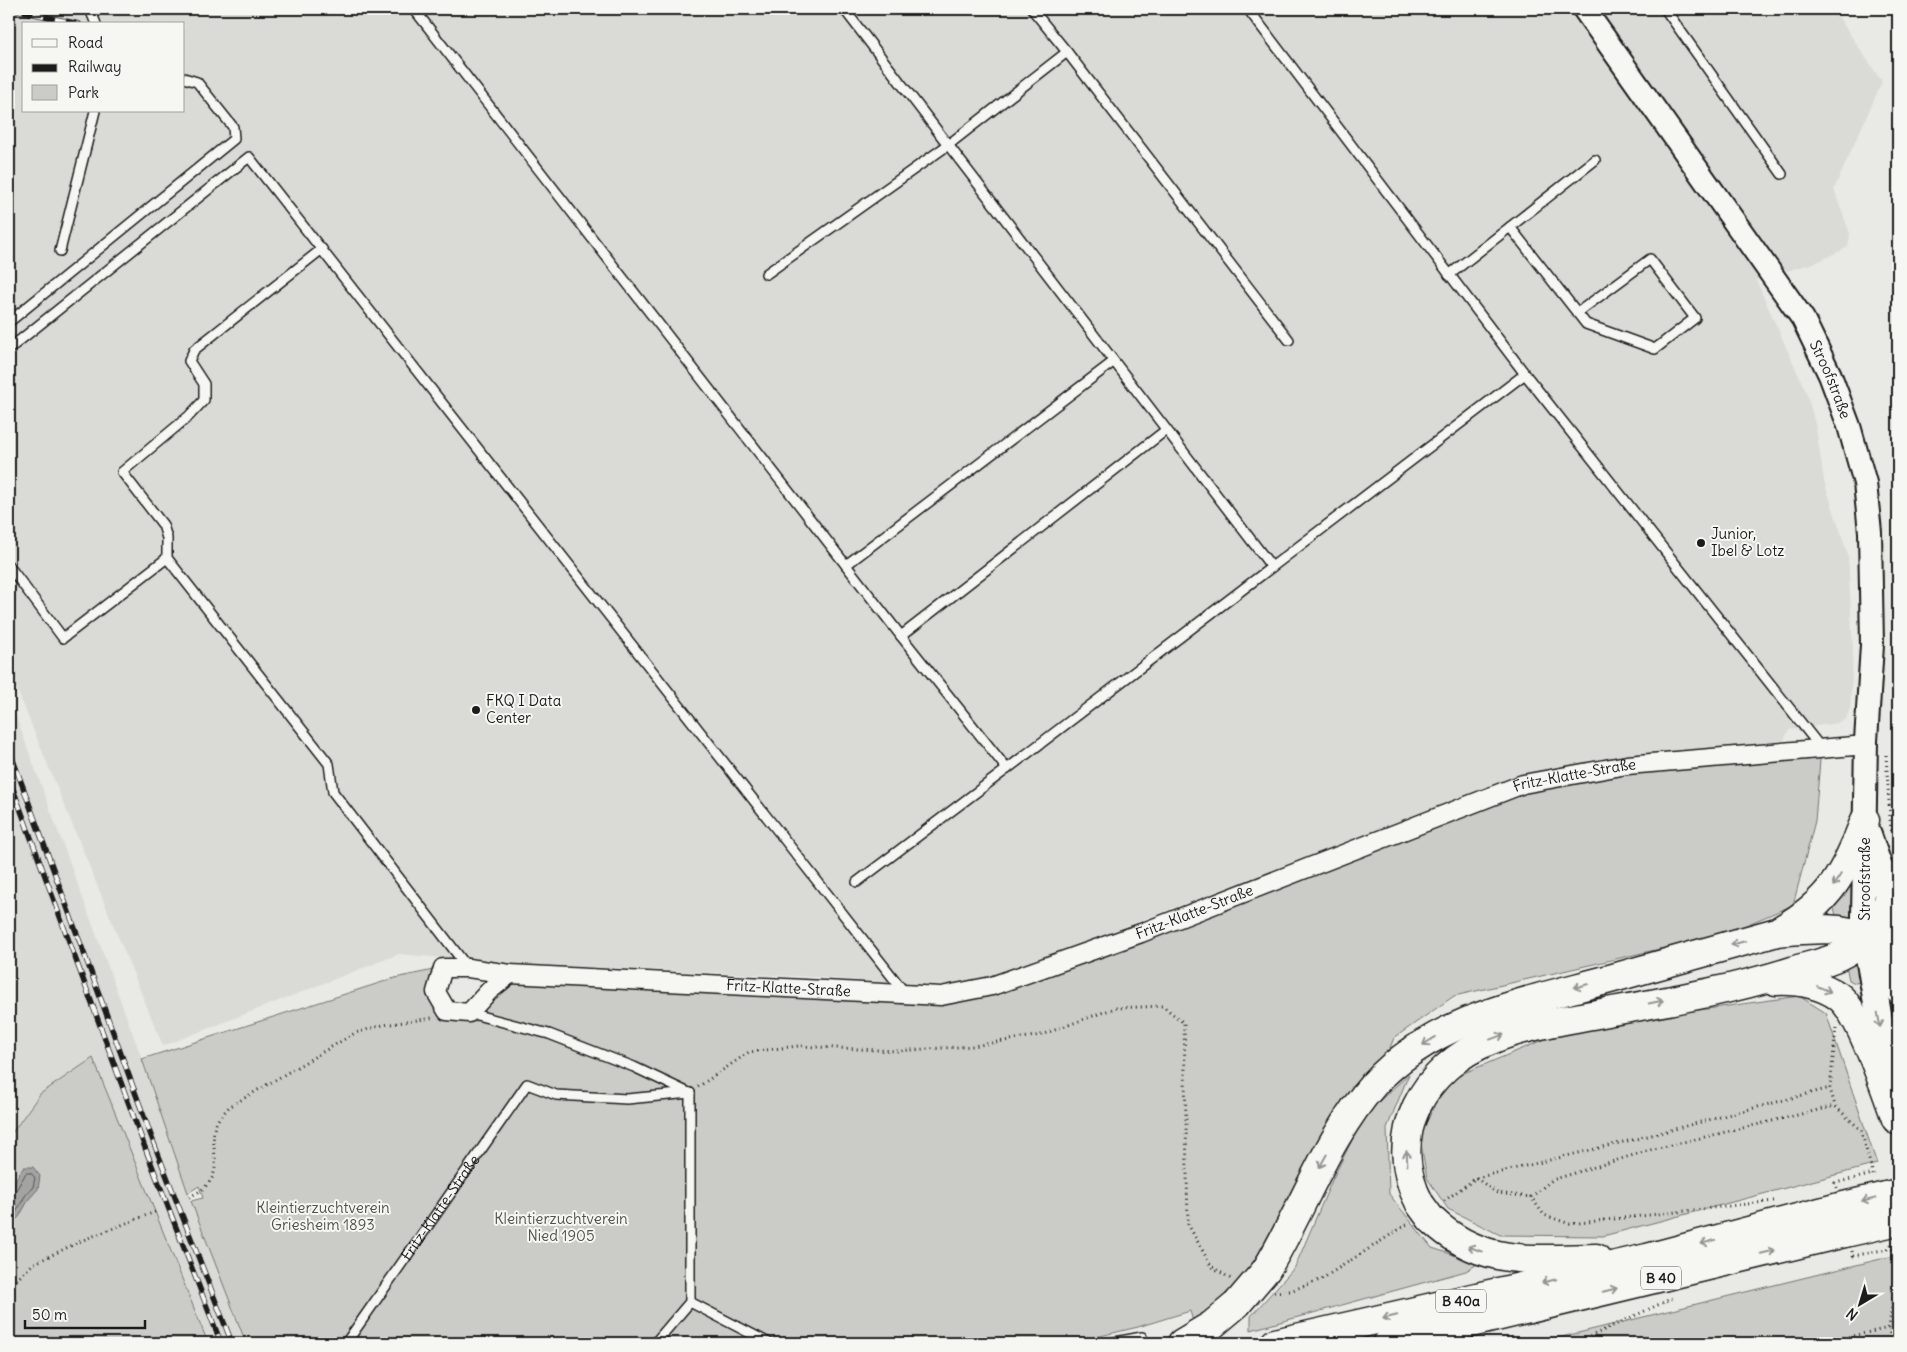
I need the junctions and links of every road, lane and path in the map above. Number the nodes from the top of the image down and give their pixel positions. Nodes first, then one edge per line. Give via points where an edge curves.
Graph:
1 (90, 9) edge
2 (414, 9) edge
3 (844, 9) edge
4 (1032, 9) edge
5 (1248, 9) edge
6 (1584, 9) edge
7 (1665, 9) edge
8 (95, 22) edge
9 (1067, 52) junction
10 (185, 78) edge
11 (94, 112) edge
12 (948, 145) junction
13 (1595, 160) dead end
14 (1782, 174) dead end
15 (1510, 227) junction
16 (322, 249) junction
17 (60, 251) dead end
18 (766, 274) dead end
19 (1450, 275) junction
20 (1577, 313) junction
21 (9, 322) edge
22 (1289, 340) dead end
23 (9, 349) edge
24 (1113, 362) junction
25 (1525, 374) junction
26 (1166, 430) junction
27 (167, 558) junction
28 (846, 565) junction
29 (9, 566) edge
30 (1271, 566) junction
31 (902, 636) junction
32 (1876, 746) junction
33 (1821, 748) junction
34 (1007, 769) junction
35 (1865, 820) junction
36 (1891, 868) edge
37 (857, 882) dead end
38 (1887, 905) junction
39 (1777, 932) junction
40 (1865, 938) junction
41 (1894, 962) junction
42 (468, 968) junction
43 (510, 974) junction
44 (1759, 982) junction
45 (1898, 991) edge
46 (905, 993) junction
47 (447, 1011) junction
48 (469, 1013) junction
49 (1837, 1025) dead end
50 (1830, 1088) junction
51 (690, 1093) junction
52 (1897, 1125) edge
53 (1873, 1174) dead end
54 (1476, 1178) junction
55 (1898, 1193) edge
56 (1837, 1195) junction
57 (189, 1197) dead end
58 (1531, 1197) junction
59 (1777, 1200) dead end
60 (155, 1212) dead end
61 (1425, 1213) junction
62 (1898, 1221) edge
63 (1849, 1245) junction
64 (1892, 1248) dead end
65 (1647, 1258) junction
66 (1266, 1281) junction
67 (9, 1287) edge
68 (1237, 1294) junction
69 (1679, 1296) dead end
70 (690, 1302) junction
71 (1478, 1322) junction
72 (1889, 1328) dead end
73 (1142, 1337) dead end
74 (346, 1343) edge
75 (655, 1343) edge
76 (769, 1343) edge
77 (1110, 1343) edge
78 (1182, 1343) edge
79 (1275, 1343) edge
80 (1388, 1343) edge
81 (1449, 1343) edge
82 (1576, 1343) edge
83 (1819, 1343) edge

1 - 8 lane
2 - 28 lane
3 - 12 lane
4 - 9 lane
5 - 19 lane
6 - 32 street, Stroofstraße via 1802,319 1830,375 1865,483 1870,532
7 - 14 lane
9 - 12 lane
9 - 22 lane
10 - 21 lane via 196,82 233,127 234,139
11 - 17 lane
12 - 18 lane
12 - 24 lane
13 - 15 lane
15 - 19 lane
15 - 20 lane
16 - 23 lane via 249,156
16 - 27 lane via 194,350 189,361 204,384 204,400 122,472 163,525
16 - 46 lane
19 - 25 lane
20 - 20 lane via 1586,324 1655,349 1695,318 1650,260
24 - 26 lane
24 - 28 lane
25 - 30 lane
25 - 33 lane
26 - 30 lane
26 - 31 lane
27 - 29 lane via 63,638
27 - 42 lane via 330,764 333,792
28 - 31 lane
30 - 34 lane
31 - 34 lane
32 - 33 street, Fritz-Klatte-Straße
32 - 35 street, Stroofstraße
32 - 36 path
33 - 46 street, Fritz-Klatte-Straße via 1626,765 1523,784 1142,933 992,986 941,996
34 - 37 lane
35 - 36 street, Stroofstraße
35 -> 39 highway via 1844,869 1820,903
35 - 40 street, Stroofstraße
36 - 38 street, Stroofstraße
38 - 40 highway
38 - 41 main road
39 - 40 highway via 1830,930
39 -> 66 highway via 1497,1011 1440,1033 1418,1048 1395,1064 1357,1106 1321,1165
40 - 41 highway
40 - 44 highway via 1837,957
40 -> 52 main road
41 - 45 main road
42 - 43 street, Fritz-Klatte-Straße
42 - 47 street, Fritz-Klatte-Straße via 443,968 436,992
43 - 46 street, Fritz-Klatte-Straße
43 - 48 street
44 -> 52 highway via 1803,982 1839,996 1866,1038
61 -> 44 highway via 1408,1173 1406,1138 1418,1103 1428,1088 1453,1062 1470,1050 1490,1040 1540,1025
47 - 48 street
47 - 57 path via 430,1019 383,1025 355,1033 229,1107 220,1116 214,1134 215,1170 212,1178
48 - 51 lane via 549,1034
49 - 50 path
50 - 54 path
50 - 58 path via 1835,1106 1650,1150 1552,1180
51 - 68 path via 749,1052 798,1046 896,1051 973,1046 1041,1035 1115,1008 1163,1006 1184,1023 1188,1224 1211,1266
51 - 70 lane
51 - 74 lane, Fritz-Klatte-Straße via 627,1099 556,1095 527,1084
53 - 56 path
54 - 58 path via 1497,1193
54 - 61 path
55 -> 56 highway, B 40, bridge
56 -> 65 highway, B 40
58 - 59 path via 1544,1215 1570,1224
60 - 67 path via 33,1264
65 -> 61 highway via 1522,1259 1498,1256 1460,1243 1443,1232
61 - 66 path via 1320,1280 1290,1291
62 - 63 highway, B 40, bridge
63 - 64 path
71 -> 63 highway, B 40
65 -> 79 highway, B 40a
66 - 68 highway, bridge
68 - 78 highway via 1212,1325
69 - 82 path
70 - 75 lane
70 - 76 lane
71 - 80 highway, B 40a
71 - 81 highway
72 - 83 path
73 - 77 lane

